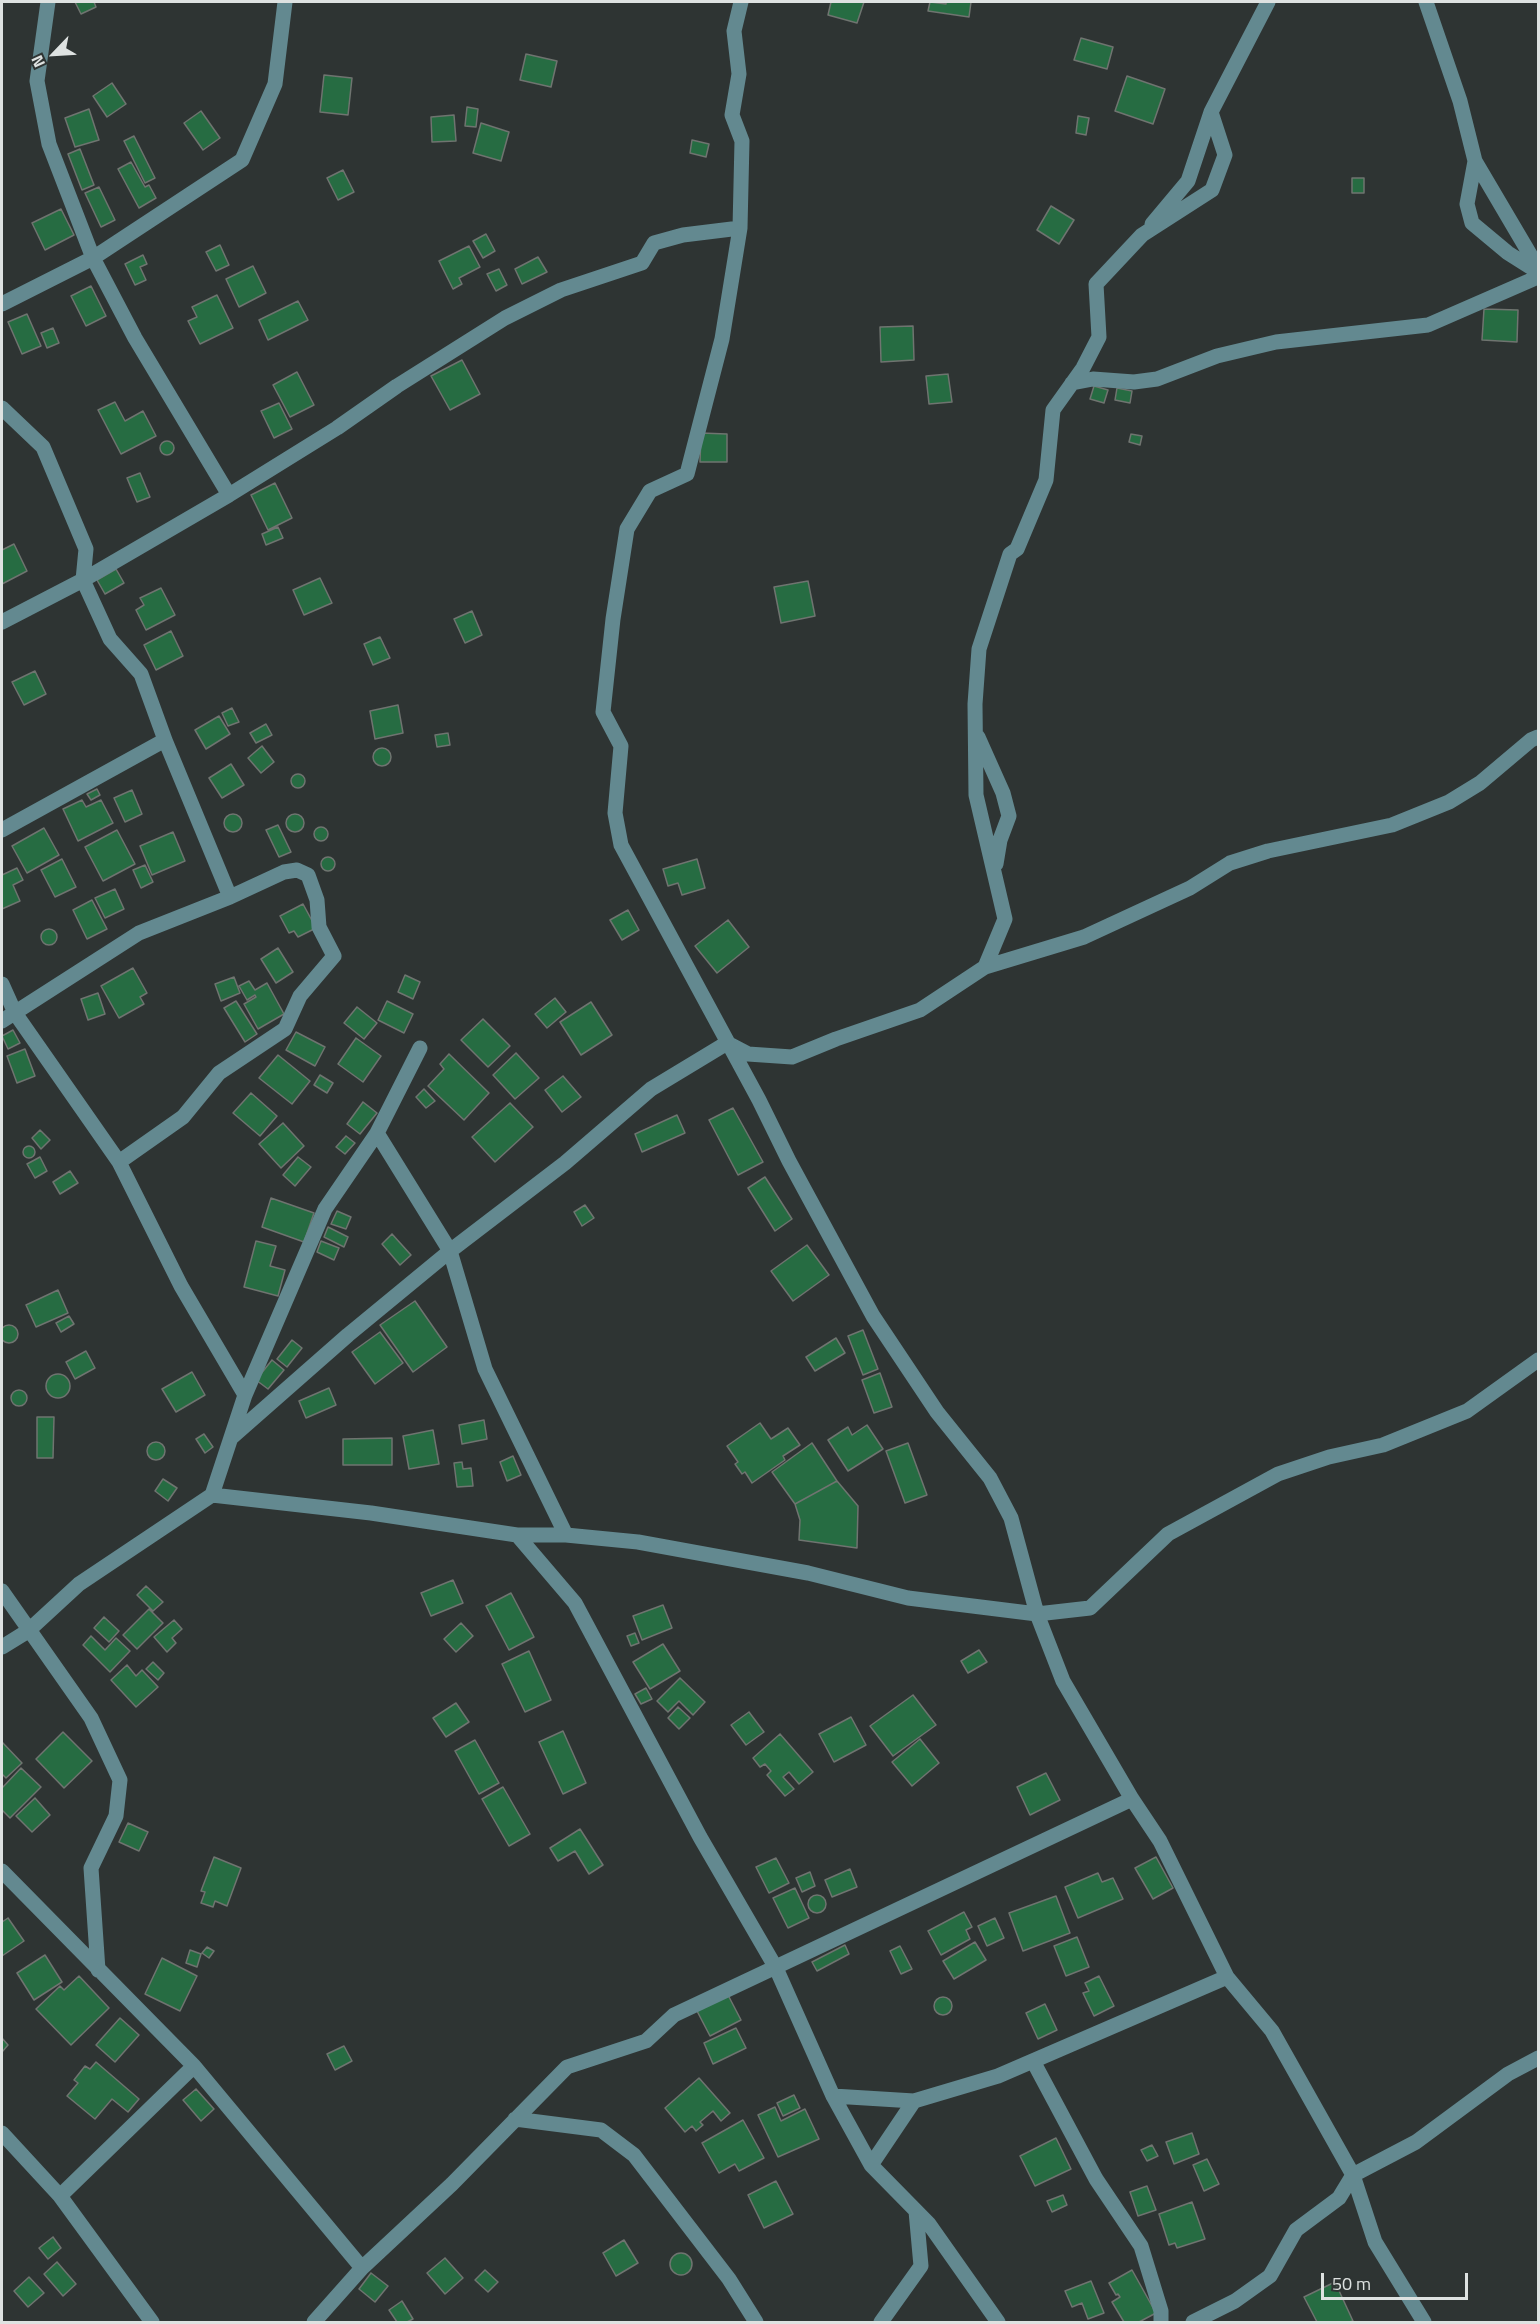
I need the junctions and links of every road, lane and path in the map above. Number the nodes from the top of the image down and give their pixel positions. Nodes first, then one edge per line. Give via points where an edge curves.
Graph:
1 (48, 2) edge
2 (285, 2) edge
3 (741, 2) edge
4 (1268, 2) edge
5 (1426, 2) edge
6 (1211, 112) junction
7 (1475, 161) junction
8 (740, 228) junction
9 (1142, 236) junction
10 (93, 258) junction
11 (1539, 267) edge
12 (1539, 272) edge
13 (1539, 277) edge
14 (2, 304) edge
15 (1072, 383) junction
16 (2, 408) edge
17 (229, 495) junction
18 (83, 580) junction
19 (2, 622) edge
20 (975, 729) junction
21 (1539, 737) edge
22 (165, 740) junction
23 (2, 830) edge
24 (994, 873) junction
25 (230, 897) junction
26 (985, 967) junction
27 (2, 984) edge
28 (8, 1017) edge
29 (727, 1043) junction
30 (420, 1048) dead end
31 (377, 1133) junction
32 (119, 1162) junction
33 (450, 1251) junction
34 (1539, 1360) edge
35 (245, 1395) junction
36 (231, 1437) junction
37 (212, 1495) junction
38 (517, 1535) junction
39 (566, 1535) junction
40 (2, 1591) edge
41 (1037, 1614) junction
42 (28, 1631) junction
43 (2, 1647) edge
44 (1132, 1799) junction
45 (2, 1871) edge
46 (776, 1968) junction
47 (98, 1970) junction
48 (1227, 1977) junction
49 (1539, 2058) edge
50 (1033, 2061) junction
51 (194, 2066) junction
52 (833, 2096) junction
53 (914, 2101) junction
54 (515, 2119) junction
55 (2, 2133) edge
56 (871, 2165) junction
57 (1353, 2175) junction
58 (60, 2196) junction
59 (916, 2211) junction
60 (362, 2268) junction
61 (152, 2322) edge
62 (314, 2322) edge
63 (756, 2322) edge
64 (881, 2322) edge
65 (998, 2322) edge
66 (1161, 2322) edge
67 (1193, 2322) edge
68 (1424, 2322) edge

1 - 10 street via 37,81 49,144
2 - 10 street via 275,84 242,160
3 - 8 street via 734,31 739,74 732,115 742,141
4 - 6 street
5 - 7 street via 1460,101
6 - 9 street via 1188,181
6 - 9 street via 1226,155 1212,190
7 - 11 street
7 - 12 street via 1467,204 1472,223
8 - 17 street via 654,243 642,263 561,290 505,318
8 - 29 street via 722,339 687,474 650,491 627,529 612,619 603,712 621,746 615,813 621,844
9 - 15 street via 1096,284 1098,338
10 - 14 street
10 - 17 street via 135,338
13 - 15 street via 1428,325 1276,342 1217,356 1156,379
15 - 20 street via 1053,410 1046,480 1017,549 1010,554 979,649
16 - 18 street via 43,447 86,549
17 - 18 street
18 - 19 street
18 - 22 street via 110,639 141,674
20 - 24 street via 976,795
20 - 24 street via 1003,792 1009,816
21 - 26 street via 1449,802 1392,825 1268,851 1230,863 1190,888 1084,937
22 - 23 street
22 - 25 street
24 - 26 street via 1005,919
25 - 28 street via 139,933
25 - 32 street via 284,872 297,870 308,875 317,900 319,927 334,956 300,996 285,1029 219,1073 183,1117
26 - 29 street via 920,1010 792,1057 748,1054
27 - 28 street
28 - 32 street
29 - 33 street via 651,1089 556,1170
29 - 41 street via 873,1316 937,1412 990,1478 1011,1518
30 - 31 street
31 - 33 street
31 - 35 street via 325,1209
32 - 35 street via 181,1286
33 - 36 street
33 - 39 street via 485,1369
34 - 41 street via 1467,1411 1383,1444 1278,1474 1168,1534 1090,1608
35 - 36 street
36 - 37 street
37 - 38 street
37 - 42 street via 79,1584
38 - 39 street
38 - 46 street via 575,1603 700,1837
39 - 41 street via 638,1542 808,1573 908,1598
40 - 42 street
41 - 44 street via 1063,1681
42 - 43 street
42 - 47 street via 91,1718 120,1780 116,1816 91,1868
44 - 46 street
44 - 48 street via 1160,1841
45 - 47 street
46 - 52 street
46 - 54 street via 674,2015 646,2041 567,2067
47 - 51 street
48 - 50 street
48 - 57 street via 1272,2031
49 - 57 street via 1508,2074 1416,2142
50 - 53 street via 998,2076
50 - 66 street via 1096,2180 1141,2246
51 - 58 street
51 - 60 street
52 - 53 street
52 - 56 street
53 - 56 street
54 - 60 street
54 - 63 street via 601,2130 634,2155 729,2279
55 - 58 street
56 - 59 street
57 - 67 street via 1340,2198 1296,2229 1270,2276 1235,2301
57 - 68 street via 1375,2242
58 - 61 street
59 - 64 street via 921,2266
59 - 65 street
60 - 62 street

